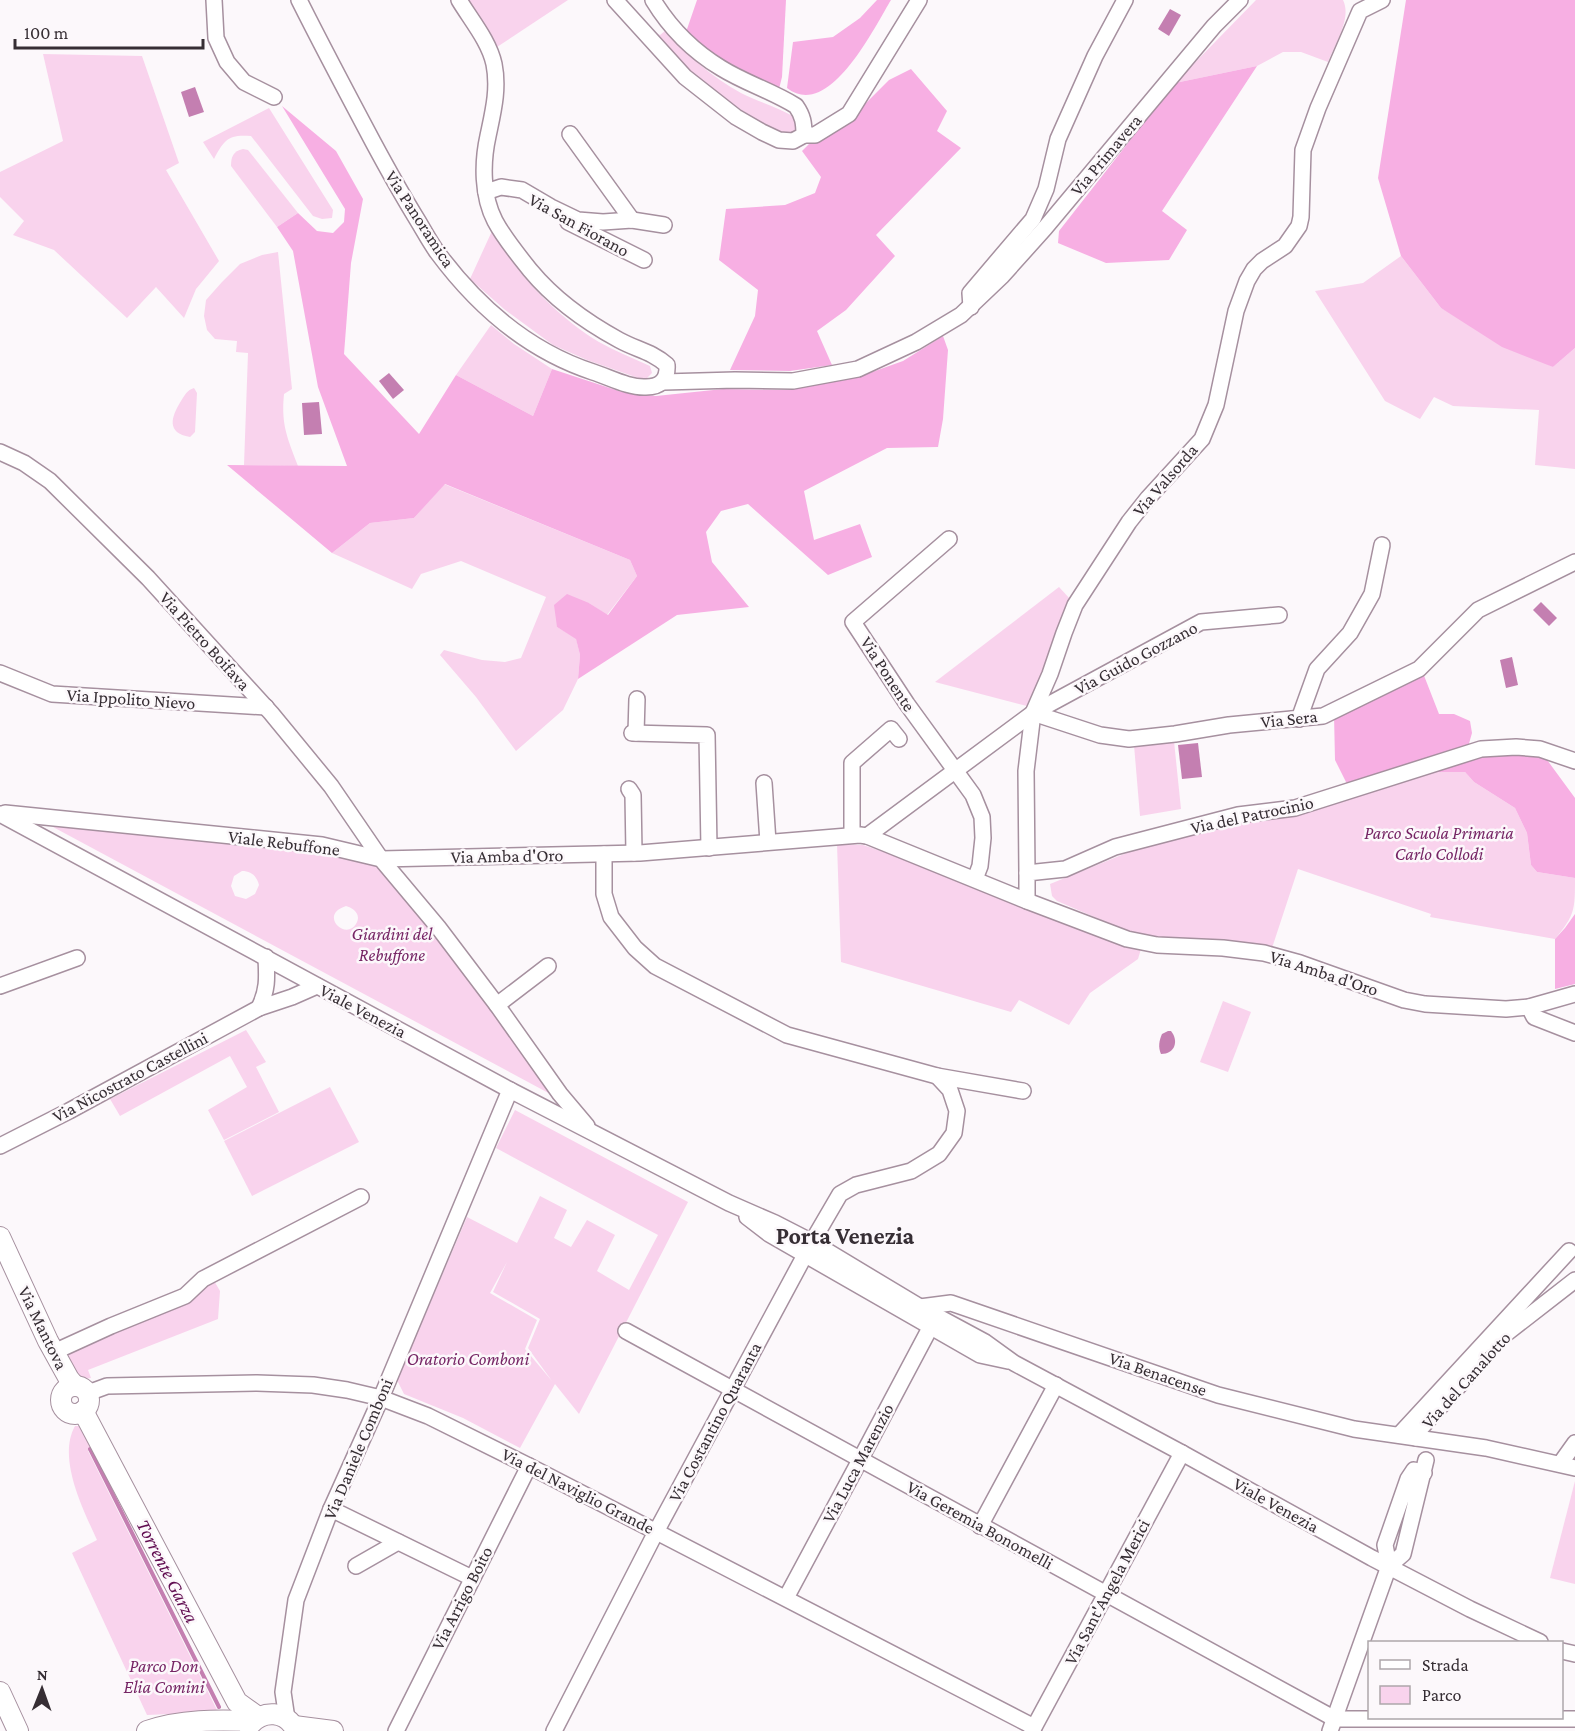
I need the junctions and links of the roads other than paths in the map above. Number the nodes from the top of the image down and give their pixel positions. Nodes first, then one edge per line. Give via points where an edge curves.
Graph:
1 (214, 0) edge
2 (299, 0) edge
3 (459, 0) edge
4 (615, 0) edge
5 (653, 0) edge
6 (919, 0) edge
7 (1125, 0) edge
8 (1240, 0) edge
9 (1382, 0) edge
10 (1358, 5) edge
11 (274, 97) dead end
12 (570, 134) dead end
13 (804, 135) junction
14 (515, 188) junction
15 (486, 192) junction
16 (632, 220) junction
17 (664, 225) dead end
18 (644, 261) dead end
19 (971, 307) junction
20 (664, 382) junction
21 (0, 452) edge
22 (949, 539) dead end
23 (1382, 545) dead end
24 (1575, 562) edge
25 (1279, 615) dead end
26 (0, 673) edge
27 (637, 699) dead end
28 (266, 707) junction
29 (1033, 713) junction
30 (1299, 719) junction
31 (899, 739) dead end
32 (1575, 761) edge
33 (954, 770) junction
34 (764, 783) dead end
35 (632, 791) dead end
36 (0, 813) edge
37 (860, 835) junction
38 (768, 842) junction
39 (709, 848) junction
40 (633, 853) junction
41 (604, 854) junction
42 (381, 859) junction
43 (1027, 873) junction
44 (975, 879) junction
45 (1027, 901) junction
46 (266, 957) junction
47 (77, 958) dead end
48 (548, 966) dead end
49 (0, 986) edge
50 (317, 986) junction
51 (1575, 994) edge
52 (497, 1005) junction
53 (1530, 1007) junction
54 (259, 1008) junction
55 (1575, 1033) edge
56 (937, 1076) junction
57 (510, 1090) junction
58 (1023, 1091) dead end
59 (593, 1133) junction
60 (0, 1146) edge
61 (361, 1197) dead end
62 (0, 1236) edge
63 (809, 1249) junction
64 (1569, 1251) dead end
65 (1575, 1280) edge
66 (920, 1307) junction
67 (930, 1328) junction
68 (626, 1331) dead end
69 (54, 1352) junction
70 (1014, 1362) junction
71 (1056, 1385) junction
72 (733, 1390) junction
73 (82, 1396) junction
74 (381, 1398) junction
75 (1399, 1435) junction
76 (1416, 1438) junction
77 (1575, 1443) edge
78 (1182, 1453) junction
79 (860, 1460) junction
80 (530, 1466) junction
81 (1567, 1466) edge
82 (1420, 1467) dead end
83 (331, 1509) junction
84 (980, 1526) junction
85 (657, 1530) junction
86 (398, 1542) junction
87 (356, 1566) dead end
88 (1389, 1566) junction
89 (472, 1578) junction
90 (1106, 1594) junction
91 (786, 1598) junction
92 (1538, 1641) edge
93 (0, 1692) edge
94 (1575, 1719) edge
95 (252, 1723) edge
96 (292, 1725) edge
97 (1332, 1725) edge
98 (1033, 1729) edge
99 (18, 1731) edge
100 (147, 1731) edge
101 (333, 1731) edge
102 (396, 1731) edge
103 (554, 1731) edge

1 - 11 street via 216,38 227,62 244,82
2 - 20 street, Via Panoramica via 385,164 431,242 489,311 543,350 573,366 640,387
3 - 15 street via 494,63 497,85 487,140
4 - 13 street via 685,77 728,111 779,140 794,141
5 - 13 street via 680,36 702,55 796,106 804,123
6 - 13 street via 849,114 815,135
7 - 19 street, Via Primavera via 1058,139 1046,189 1033,219 970,293
8 - 19 street, Via Primavera
9 - 10 street, Via Valsorda
10 - 29 street, Via Valsorda via 1303,150 1299,226 1285,246 1262,261 1247,281 1236,311 1216,405 1202,439 1129,522 1075,605
12 - 16 street, Via San Fiorano
14 - 15 street, Via San Fiorano
14 - 16 street, Via San Fiorano via 578,220
14 - 18 street, Via San Fiorano via 550,213
15 - 20 street via 495,221 538,279 585,321 656,356 667,365
16 - 17 street, Via San Fiorano
19 - 20 street, Via Primavera via 916,342 858,369 793,381
21 - 28 street, Via Pietro Boifava via 50,481 148,578
22 - 33 street, Via Ponente via 853,622
23 - 30 street via 1372,594 1350,633 1317,669
24 - 30 street, Via Sera via 1478,610 1419,669 1323,716
25 - 29 street, Via Guido Gozzano via 1201,622
26 - 28 street, Via Ippolito Nievo via 52,694
27 - 39 street via 634,733 707,735
28 - 42 street, Via Pietro Boifava via 331,786
29 - 30 street, Via Sera via 1100,735 1129,739
29 - 33 street
29 - 43 street via 1026,771
31 - 37 street via 891,729 852,763
32 - 43 street, Via del Patrocinio via 1540,749 1481,749 1295,808 1238,815 1115,847 1065,868
33 - 37 street
33 - 44 street via 973,795 981,817 983,838
34 - 38 street
35 - 40 street
36 - 42 street, Viale Rebuffone via 322,845
36 - 46 street, Viale Venezia
37 - 38 street, Via Amba d'Oro
37 - 44 street, Via Amba d'Oro
38 - 39 street, Via Amba d'Oro
39 - 40 street, Via Amba d'Oro
40 - 41 street, Via Amba d'Oro
41 - 42 street, Via Amba d'Oro
41 - 56 street via 604,894 611,916 635,948 655,966 787,1035
42 - 52 street
43 - 45 street
44 - 45 street, Via Amba d'Oro
45 - 53 street, Via Amba d'Oro via 1127,939 1264,953 1404,1000 1506,1009
46 - 50 street, Viale Venezia
46 - 54 street via 266,992
47 - 49 street
48 - 52 street
50 - 54 street, Via Nicostrato Castellini
50 - 57 street, Viale Venezia
51 - 53 street, Via Amba d'Oro
52 - 59 street
53 - 55 street via 1534,1017
54 - 60 street, Via Nicostrato Castellini
56 - 58 street
56 - 63 street, Via Costantino Quaranta via 950,1090 957,1111 954,1133 939,1154 911,1171 856,1185 840,1194
57 - 59 street, Viale Venezia
57 - 74 street, Via Daniele Comboni
59 - 63 street, Viale Venezia via 775,1223
61 - 69 street via 203,1279 185,1296
62 - 69 main road, Via Mantova
63 - 66 street, Viale Venezia
63 - 67 street, Viale Venezia
63 - 72 street, Via Costantino Quaranta
64 - 75 street
65 - 76 street, Via del Canalotto via 1503,1336
66 - 70 street, Viale Venezia via 986,1342
66 - 75 street, Via Benacense via 951,1303 1218,1395 1354,1429
67 - 70 street, Viale Venezia via 980,1355
67 - 79 street, Via Luca Marenzio
68 - 72 street, Via Geremia Bonomelli
69 - 73 main road, Via Mantova
70 - 71 street, Viale Venezia
71 - 78 street, Viale Venezia
71 - 84 street
72 - 79 street, Via Geremia Bonomelli
72 - 85 street, Via Costantino Quaranta
73 - 74 street, Via del Naviglio Grande via 107,1386 257,1383 312,1385
73 - 95 main road, Via Mantova via 237,1702
74 - 80 street, Via del Naviglio Grande via 428,1416
74 - 83 street, Via Daniele Comboni
75 - 76 street, Via Benacense
76 - 81 street, Via Benacense
77 - 81 street
78 - 88 street, Viale Venezia
78 - 90 street, Via Sant'Angela Merici
79 - 84 street, Via Geremia Bonomelli
79 - 91 street, Via Luca Marenzio
80 - 85 street, Via del Naviglio Grande
80 - 89 street, Via Arrigo Boito
82 - 88 street via 1408,1479 1385,1545
83 - 86 street
83 - 96 street, Via Daniele Comboni via 296,1600 284,1692
84 - 90 street, Via Geremia Bonomelli
85 - 91 street, Via del Naviglio Grande
85 - 103 street, Via Costantino Quaranta
86 - 87 street
86 - 89 street
88 - 92 street, Viale Venezia
88 - 97 street
89 - 102 street, Via Arrigo Boito
90 - 97 street, Via Geremia Bonomelli
90 - 98 street, Via Sant'Angela Merici
91 - 98 street, Via del Naviglio Grande
93 - 99 main road
94 - 97 street
95 - 96 main road via 273,1714
95 - 100 main road via 209,1720
96 - 101 main road

